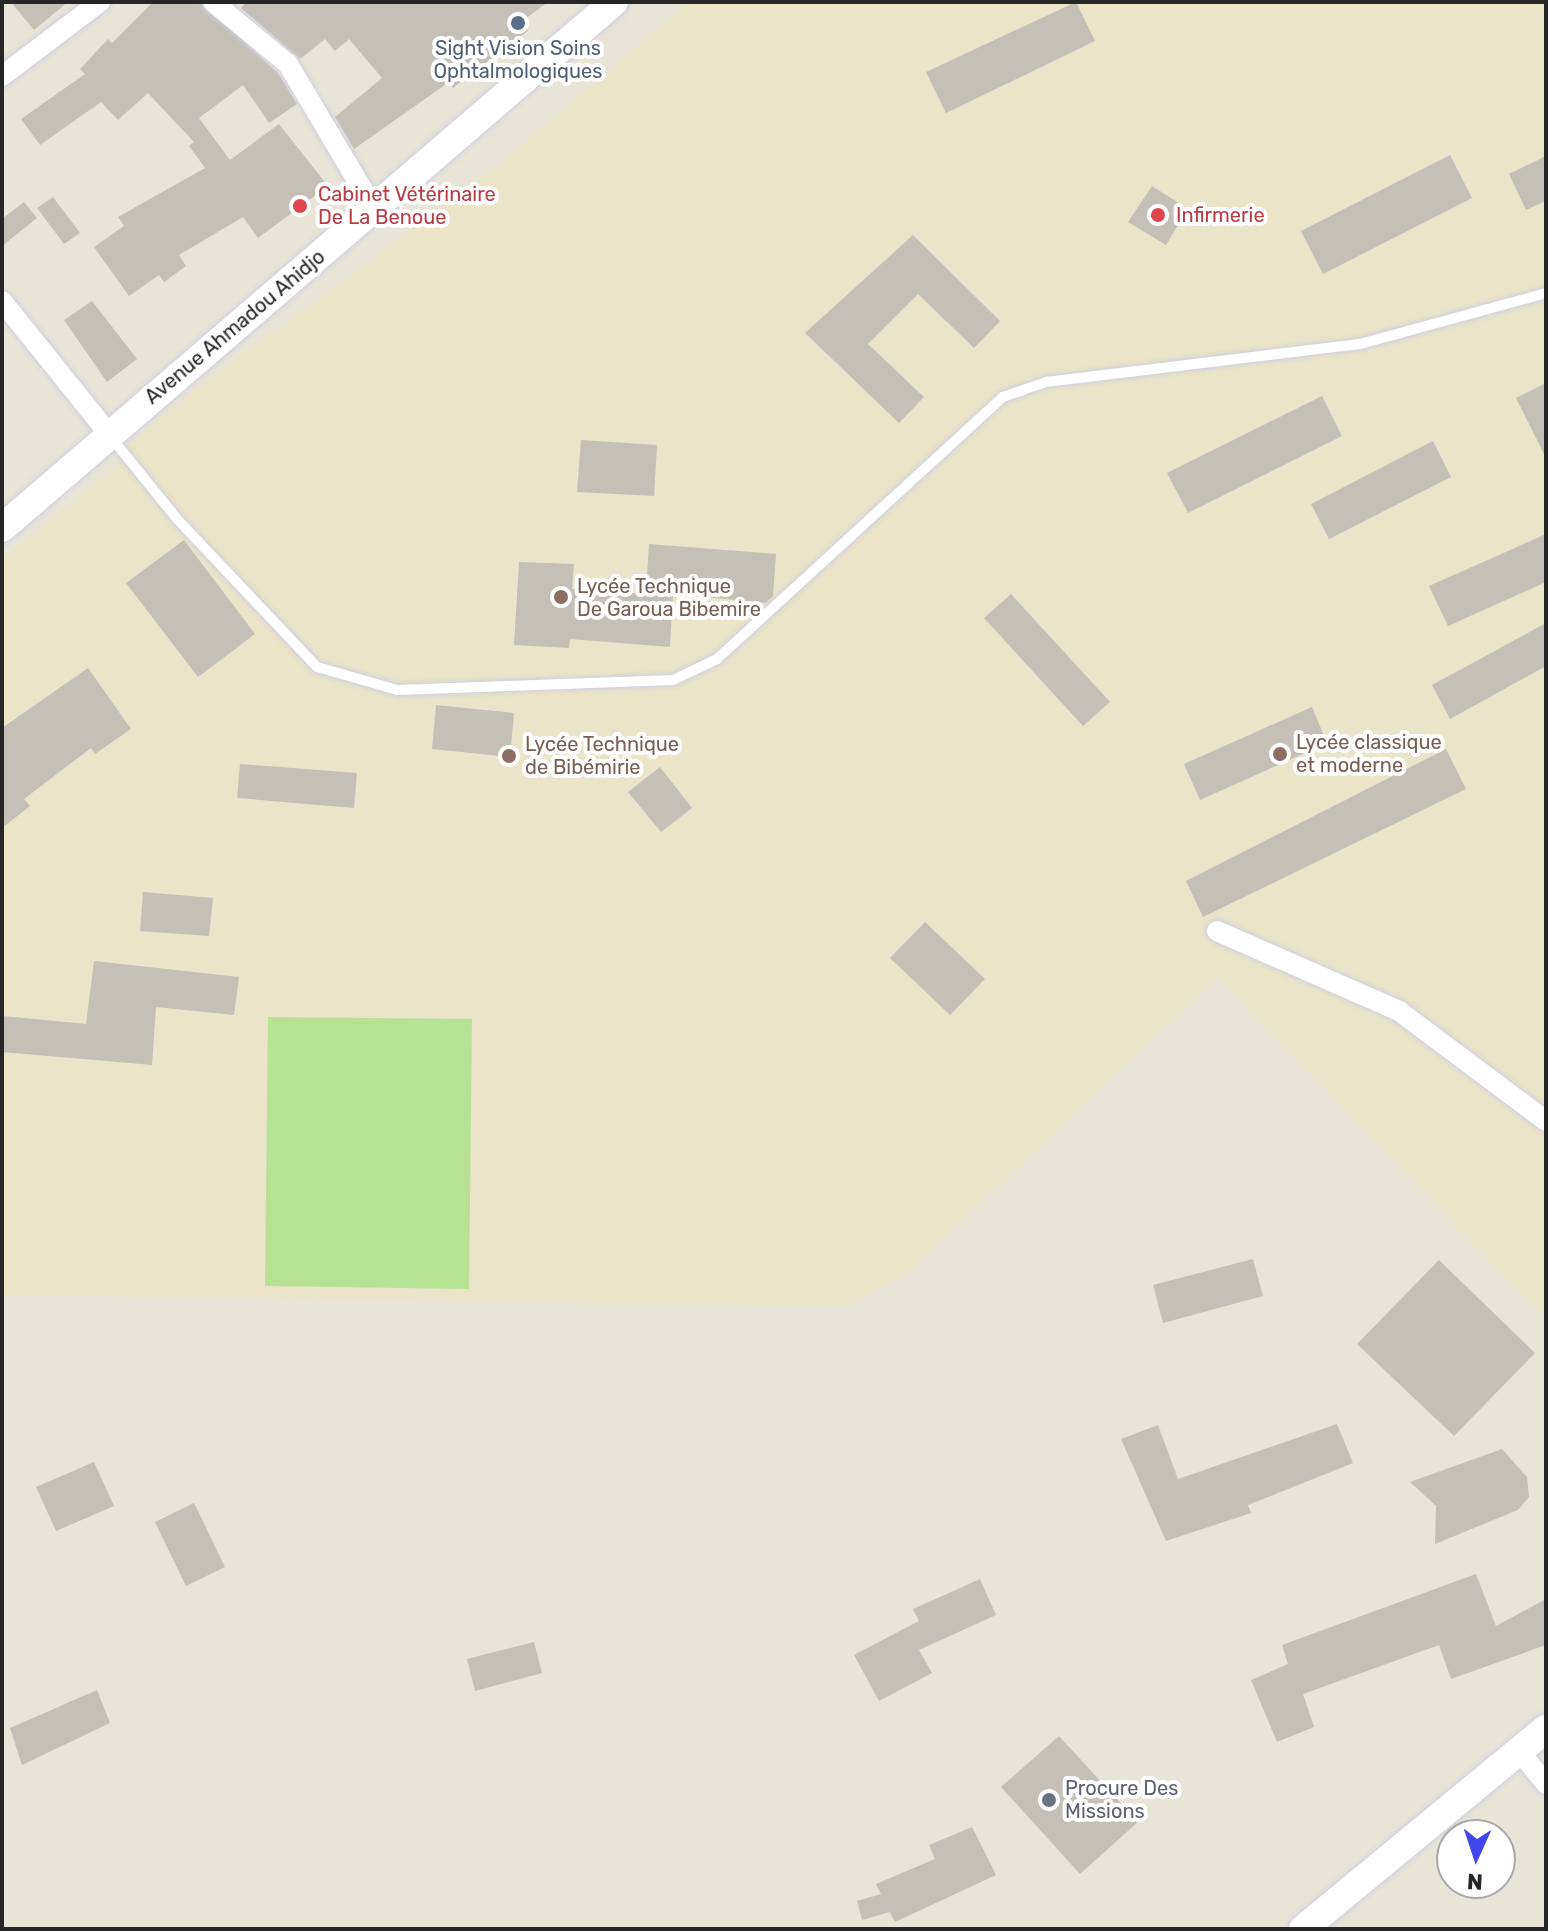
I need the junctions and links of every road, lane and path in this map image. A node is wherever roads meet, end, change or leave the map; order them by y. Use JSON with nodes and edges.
{"nodes":[{"id":1,"x":100,"y":2,"type":"edge"},
{"id":2,"x":213,"y":2,"type":"edge"},
{"id":3,"x":614,"y":2,"type":"edge"},
{"id":4,"x":2,"y":76,"type":"edge"},
{"id":5,"x":374,"y":209,"type":"junction"},
{"id":6,"x":1546,"y":293,"type":"edge"},
{"id":7,"x":2,"y":301,"type":"edge"},
{"id":8,"x":109,"y":434,"type":"junction"},
{"id":9,"x":2,"y":528,"type":"edge"},
{"id":10,"x":1217,"y":931,"type":"dead end"},
{"id":11,"x":1546,"y":1121,"type":"edge"},
{"id":12,"x":1546,"y":1729,"type":"edge"},
{"id":13,"x":1520,"y":1752,"type":"junction"},
{"id":14,"x":1546,"y":1784,"type":"edge"},
{"id":15,"x":1303,"y":1929,"type":"edge"}],
"edges":[{"from":1,"to":4,"type":"street"},
{"from":2,"to":5,"type":"street"},
{"from":3,"to":5,"type":"main road","name":"Avenue Ahmadou Ahidjo"},
{"from":5,"to":8,"type":"main road","name":"Avenue Ahmadou Ahidjo"},
{"from":6,"to":8,"type":"lane"},
{"from":7,"to":8,"type":"street"},
{"from":8,"to":9,"type":"main road","name":"Avenue Ahmadou Ahidjo"},
{"from":10,"to":11,"type":"street"},
{"from":12,"to":13,"type":"main road"},
{"from":13,"to":14,"type":"street"},
{"from":13,"to":15,"type":"main road"}]}
